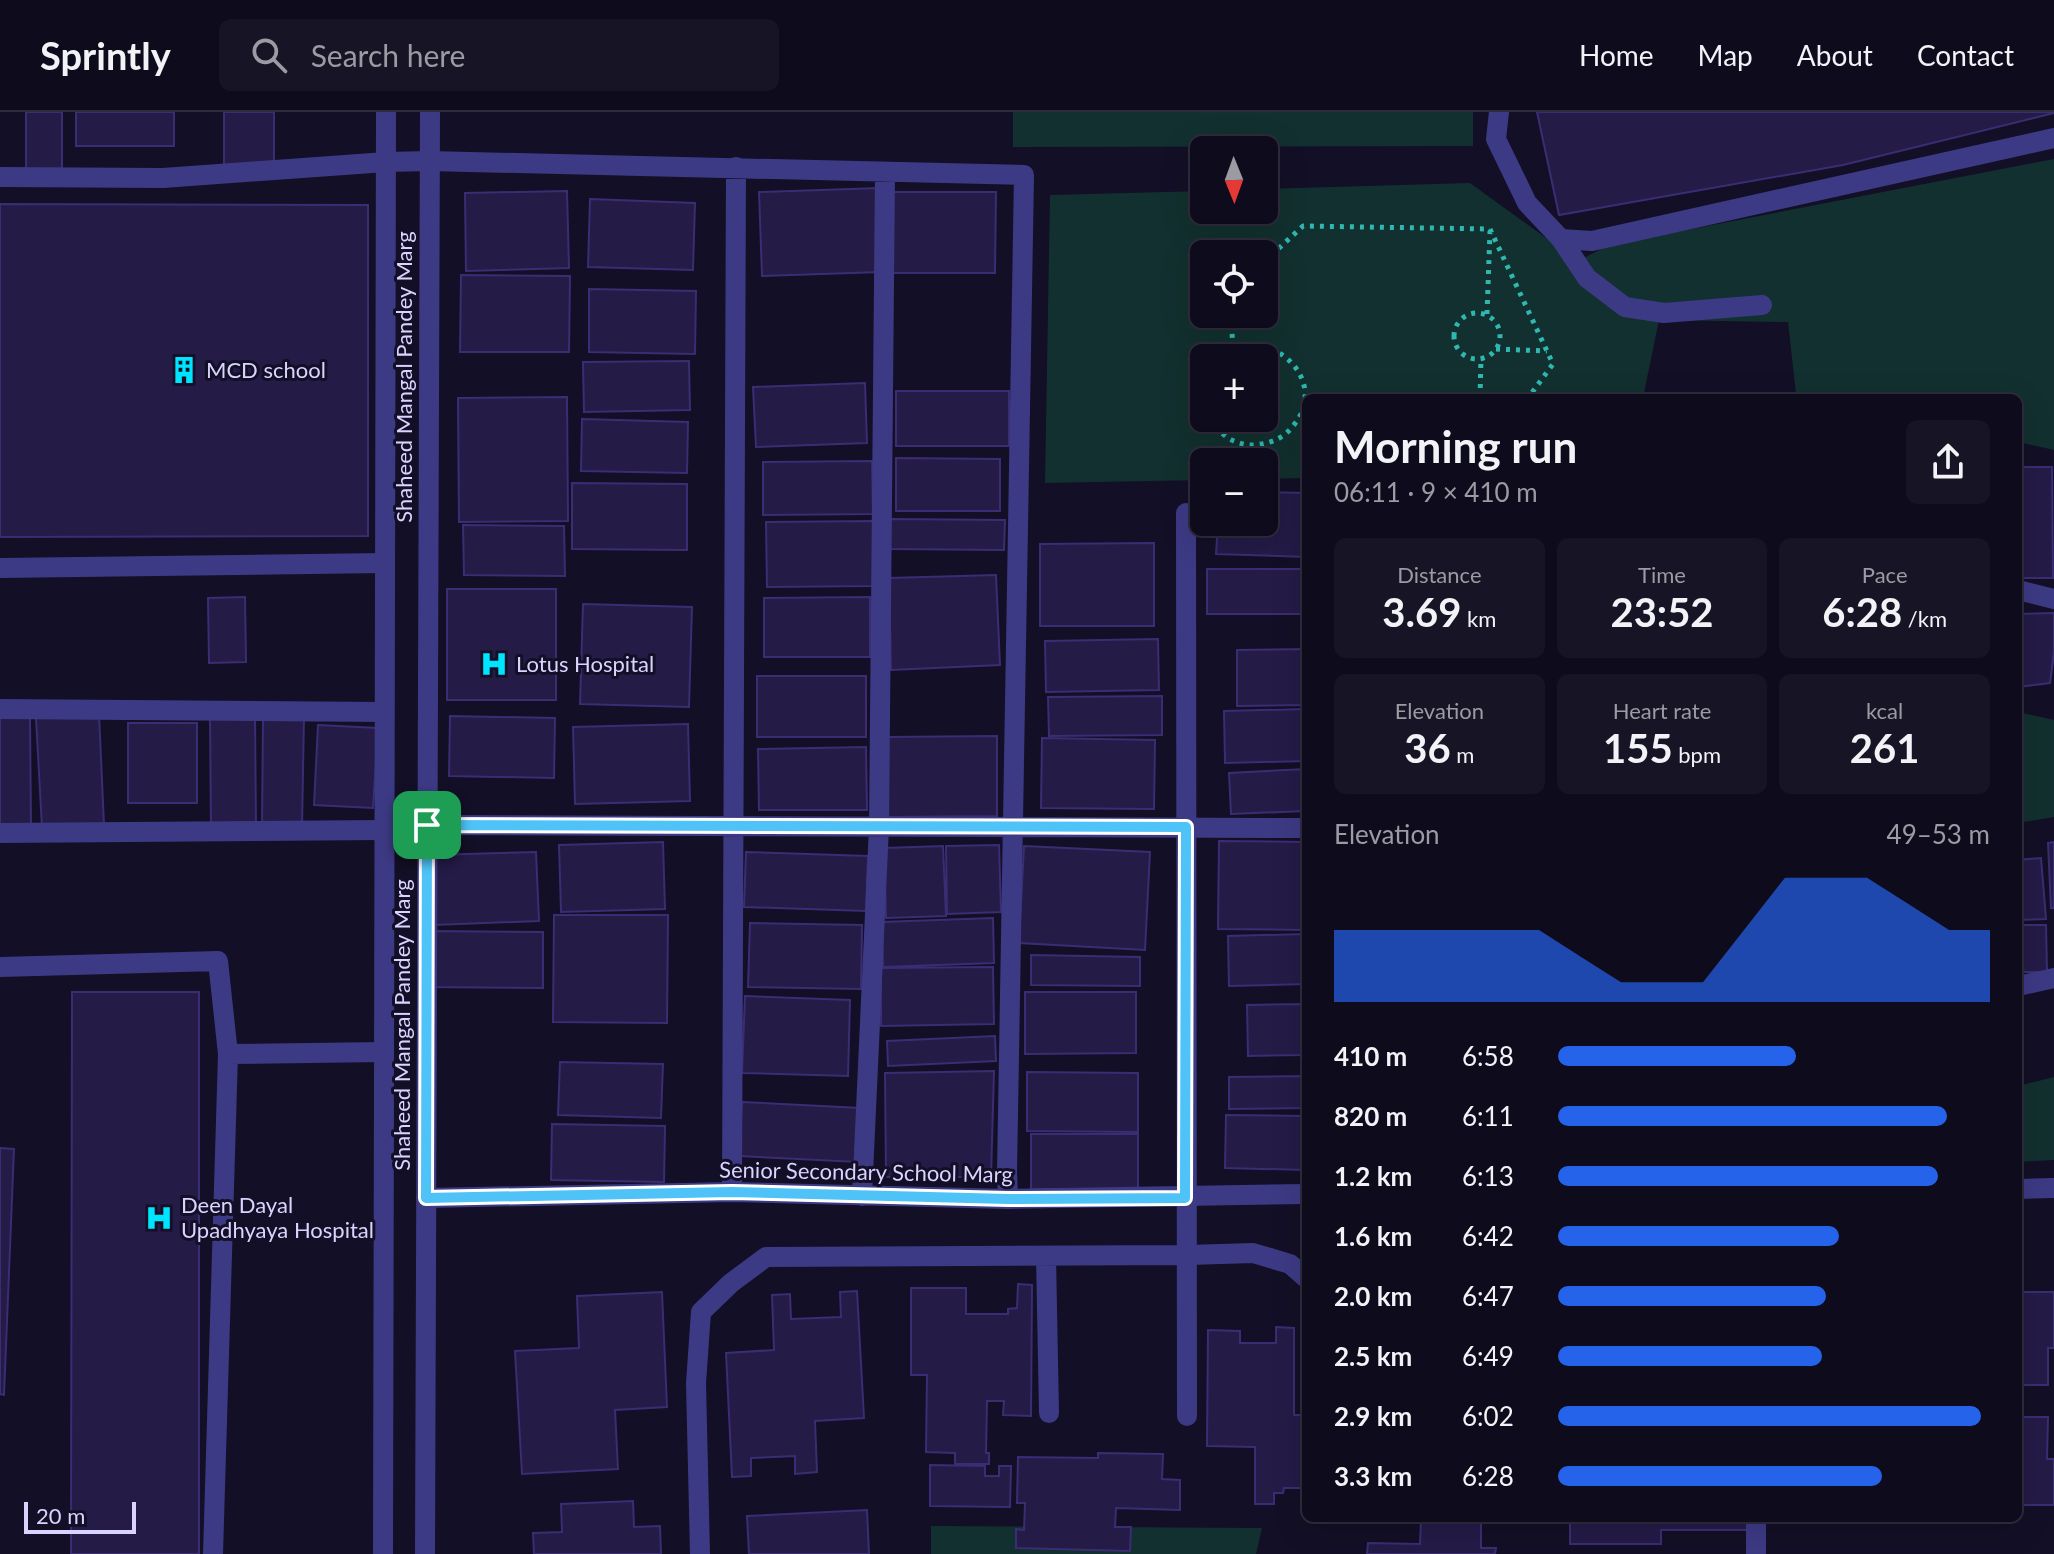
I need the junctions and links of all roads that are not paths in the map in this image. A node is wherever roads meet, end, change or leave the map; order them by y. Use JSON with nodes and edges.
{"nodes":[{"id":1,"x":386,"y":112,"type":"edge"},
{"id":2,"x":430,"y":112,"type":"edge"},
{"id":3,"x":1499,"y":112,"type":"edge"},
{"id":4,"x":2054,"y":138,"type":"edge"},
{"id":5,"x":429,"y":161,"type":"junction"},
{"id":6,"x":386,"y":162,"type":"junction"},
{"id":7,"x":736,"y":167,"type":"junction"},
{"id":8,"x":885,"y":172,"type":"junction"},
{"id":9,"x":0,"y":177,"type":"edge"},
{"id":10,"x":1561,"y":239,"type":"junction"},
{"id":11,"x":1762,"y":305,"type":"dead end"},
{"id":12,"x":1186,"y":513,"type":"dead end"},
{"id":13,"x":384,"y":563,"type":"junction"},
{"id":14,"x":0,"y":568,"type":"edge"},
{"id":15,"x":2022,"y":591,"type":"edge"},
{"id":16,"x":2054,"y":599,"type":"edge"},
{"id":17,"x":0,"y":709,"type":"edge"},
{"id":18,"x":384,"y":712,"type":"junction"},
{"id":19,"x":427,"y":825,"type":"junction"},
{"id":20,"x":733,"y":826,"type":"junction"},
{"id":21,"x":879,"y":827,"type":"junction"},
{"id":22,"x":1013,"y":827,"type":"junction"},
{"id":23,"x":1186,"y":827,"type":"junction"},
{"id":24,"x":1302,"y":828,"type":"edge"},
{"id":25,"x":384,"y":830,"type":"junction"},
{"id":26,"x":0,"y":833,"type":"edge"},
{"id":27,"x":0,"y":967,"type":"edge"},
{"id":28,"x":2054,"y":978,"type":"edge"},
{"id":29,"x":2022,"y":985,"type":"edge"},
{"id":30,"x":384,"y":1052,"type":"junction"},
{"id":31,"x":228,"y":1054,"type":"junction"},
{"id":32,"x":2054,"y":1188,"type":"edge"},
{"id":33,"x":2022,"y":1189,"type":"edge"},
{"id":34,"x":732,"y":1192,"type":"junction"},
{"id":35,"x":1302,"y":1194,"type":"edge"},
{"id":36,"x":862,"y":1196,"type":"junction"},
{"id":37,"x":426,"y":1198,"type":"junction"},
{"id":38,"x":1185,"y":1198,"type":"junction"},
{"id":39,"x":1008,"y":1199,"type":"junction"},
{"id":40,"x":1188,"y":1255,"type":"junction"},
{"id":41,"x":1046,"y":1256,"type":"junction"},
{"id":42,"x":1302,"y":1274,"type":"edge"},
{"id":43,"x":1049,"y":1413,"type":"dead end"},
{"id":44,"x":1187,"y":1416,"type":"dead end"},
{"id":45,"x":1756,"y":1522,"type":"edge"},
{"id":46,"x":213,"y":1554,"type":"edge"},
{"id":47,"x":383,"y":1554,"type":"edge"},
{"id":48,"x":425,"y":1554,"type":"edge"},
{"id":49,"x":700,"y":1554,"type":"edge"},
{"id":50,"x":1756,"y":1554,"type":"edge"}],
"edges":[{"from":1,"to":6,"type":"street","name":"Shaheed Mangal Pandey Marg"},
{"from":2,"to":5,"type":"street","name":"Shaheed Mangal Pandey Marg"},
{"from":3,"to":10,"type":"street"},
{"from":4,"to":10,"type":"street"},
{"from":5,"to":6,"type":"street"},
{"from":5,"to":7,"type":"street"},
{"from":5,"to":19,"type":"street","name":"Shaheed Mangal Pandey Marg"},
{"from":6,"to":9,"type":"street"},
{"from":6,"to":13,"type":"street","name":"Shaheed Mangal Pandey Marg"},
{"from":7,"to":8,"type":"street"},
{"from":7,"to":20,"type":"street"},
{"from":8,"to":21,"type":"street"},
{"from":8,"to":22,"type":"street"},
{"from":10,"to":11,"type":"street"},
{"from":12,"to":23,"type":"street"},
{"from":13,"to":14,"type":"street"},
{"from":13,"to":18,"type":"street","name":"Shaheed Mangal Pandey Marg"},
{"from":15,"to":16,"type":"street"},
{"from":17,"to":18,"type":"street"},
{"from":18,"to":25,"type":"street","name":"Shaheed Mangal Pandey Marg"},
{"from":19,"to":20,"type":"street"},
{"from":19,"to":37,"type":"street","name":"Shaheed Mangal Pandey Marg"},
{"from":20,"to":21,"type":"street"},
{"from":20,"to":34,"type":"street"},
{"from":21,"to":22,"type":"street"},
{"from":21,"to":36,"type":"street"},
{"from":22,"to":23,"type":"street"},
{"from":22,"to":39,"type":"street"},
{"from":23,"to":24,"type":"street"},
{"from":23,"to":38,"type":"street"},
{"from":25,"to":26,"type":"street"},
{"from":25,"to":30,"type":"street","name":"Shaheed Mangal Pandey Marg"},
{"from":27,"to":31,"type":"street"},
{"from":28,"to":29,"type":"street"},
{"from":30,"to":31,"type":"street"},
{"from":30,"to":47,"type":"street","name":"Shaheed Mangal Pandey Marg"},
{"from":31,"to":46,"type":"street"},
{"from":32,"to":33,"type":"street"},
{"from":34,"to":36,"type":"street","name":"Senior Secondary School Marg"},
{"from":34,"to":37,"type":"street","name":"Senior Secondary School Marg"},
{"from":35,"to":38,"type":"street","name":"Senior Secondary School Marg"},
{"from":36,"to":39,"type":"street","name":"Senior Secondary School Marg"},
{"from":37,"to":48,"type":"street","name":"Shaheed Mangal Pandey Marg"},
{"from":38,"to":39,"type":"street","name":"Senior Secondary School Marg"},
{"from":38,"to":40,"type":"street"},
{"from":40,"to":41,"type":"street"},
{"from":40,"to":42,"type":"street"},
{"from":40,"to":44,"type":"street"},
{"from":41,"to":43,"type":"street"},
{"from":41,"to":49,"type":"street"},
{"from":45,"to":50,"type":"street"}]}
